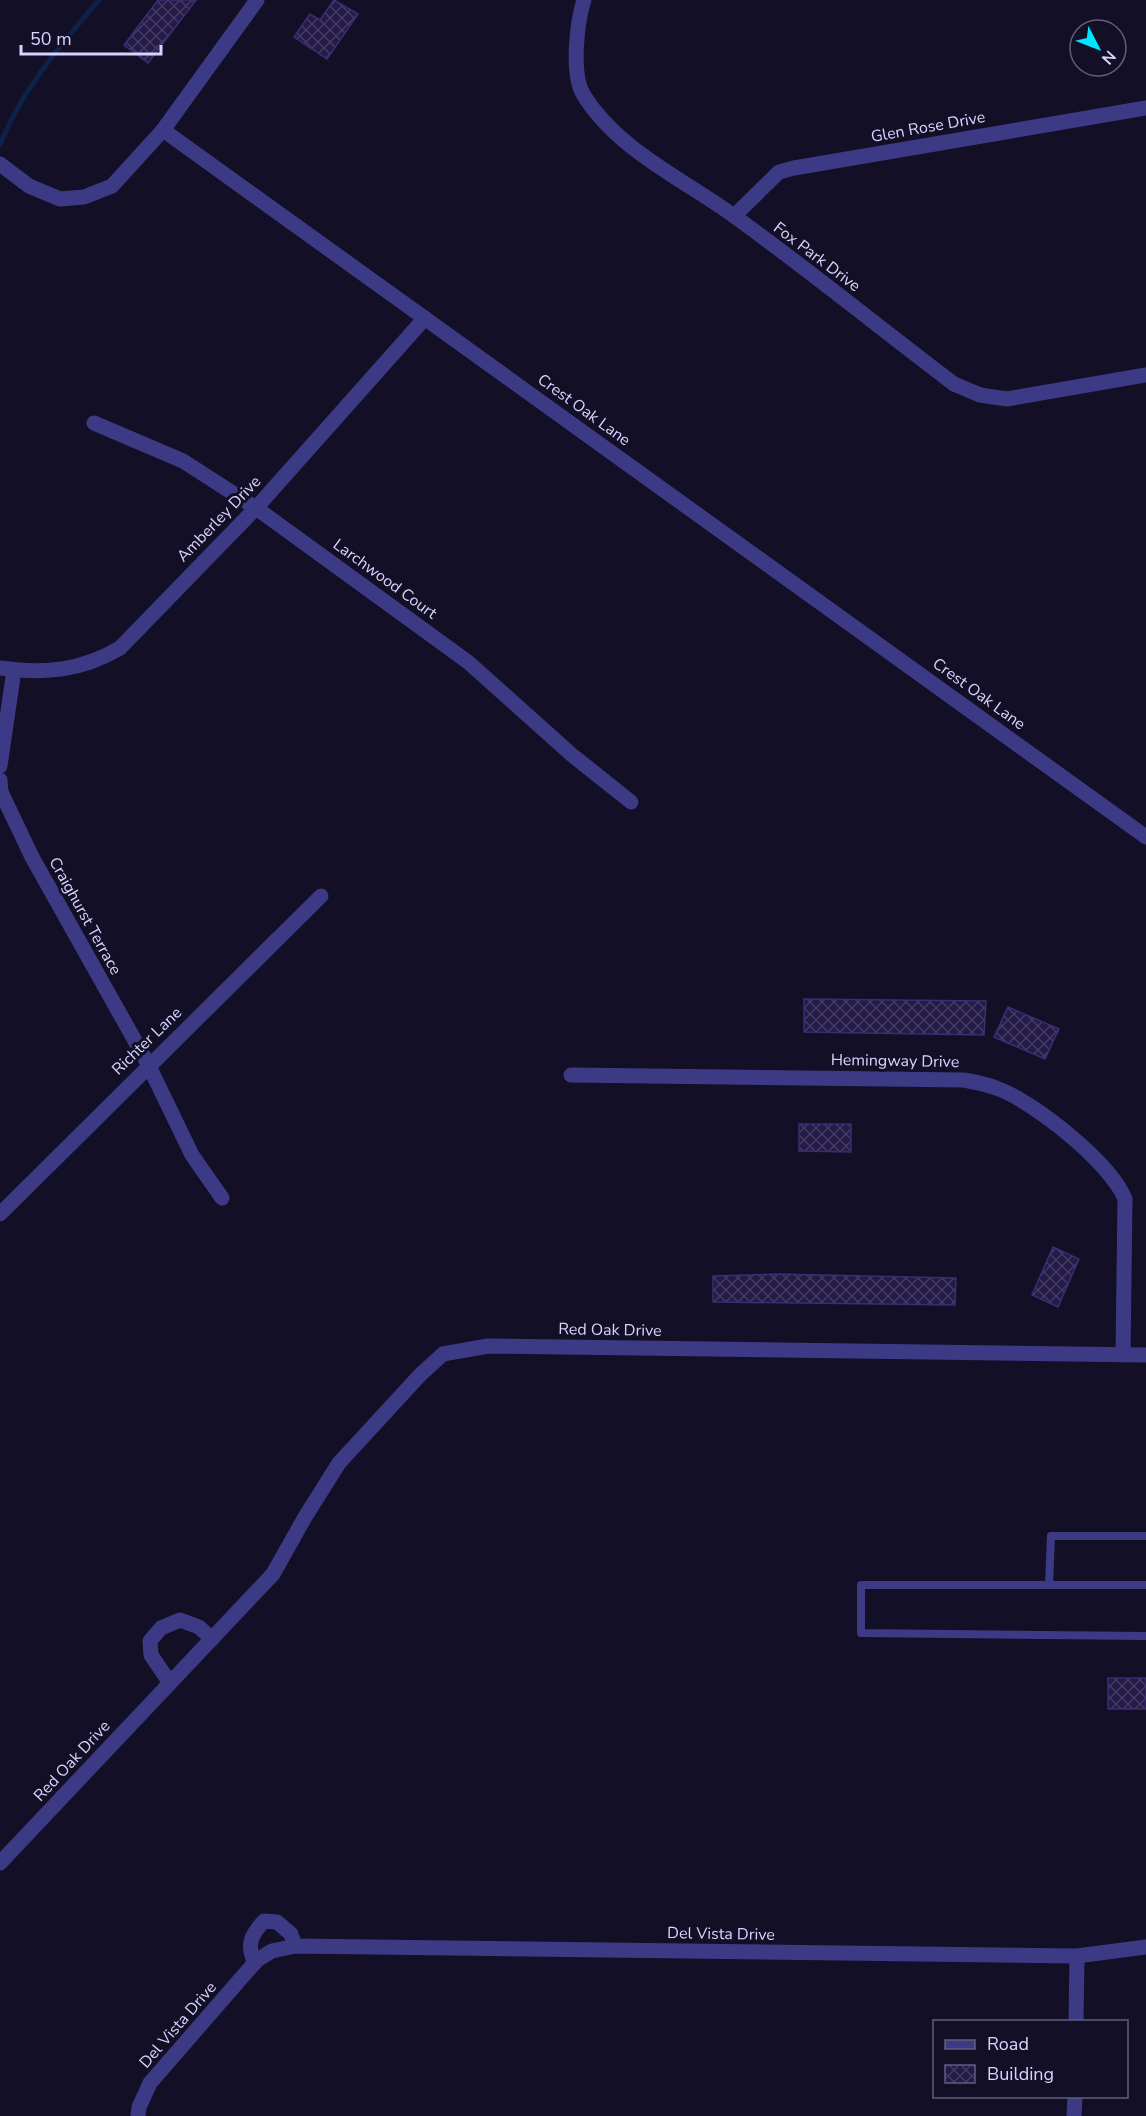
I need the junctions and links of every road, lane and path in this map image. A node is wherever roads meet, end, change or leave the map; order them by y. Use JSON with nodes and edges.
{"nodes":[{"id":1,"x":257,"y":0,"type":"edge"},
{"id":2,"x":584,"y":0,"type":"edge"},
{"id":3,"x":1146,"y":108,"type":"edge"},
{"id":4,"x":163,"y":130,"type":"junction"},
{"id":5,"x":2,"y":166,"type":"edge"},
{"id":6,"x":734,"y":216,"type":"junction"},
{"id":7,"x":425,"y":318,"type":"junction"},
{"id":8,"x":1146,"y":375,"type":"edge"},
{"id":9,"x":94,"y":423,"type":"dead end"},
{"id":10,"x":256,"y":508,"type":"junction"},
{"id":11,"x":7,"y":669,"type":"edge"},
{"id":12,"x":0,"y":766,"type":"edge"},
{"id":13,"x":0,"y":780,"type":"edge"},
{"id":14,"x":631,"y":802,"type":"dead end"},
{"id":15,"x":1146,"y":837,"type":"edge"},
{"id":16,"x":321,"y":896,"type":"dead end"},
{"id":17,"x":148,"y":1064,"type":"junction"},
{"id":18,"x":571,"y":1075,"type":"dead end"},
{"id":19,"x":222,"y":1198,"type":"dead end"},
{"id":20,"x":0,"y":1214,"type":"edge"},
{"id":21,"x":1123,"y":1354,"type":"junction"},
{"id":22,"x":1146,"y":1355,"type":"edge"},
{"id":23,"x":1146,"y":1536,"type":"edge"},
{"id":24,"x":1049,"y":1585,"type":"junction"},
{"id":25,"x":1146,"y":1585,"type":"edge"},
{"id":26,"x":1146,"y":1636,"type":"edge"},
{"id":27,"x":212,"y":1639,"type":"junction"},
{"id":28,"x":170,"y":1683,"type":"junction"},
{"id":29,"x":0,"y":1863,"type":"edge"},
{"id":30,"x":295,"y":1946,"type":"junction"},
{"id":31,"x":1146,"y":1947,"type":"edge"},
{"id":32,"x":1077,"y":1956,"type":"junction"},
{"id":33,"x":255,"y":1963,"type":"junction"},
{"id":34,"x":1076,"y":2020,"type":"edge"},
{"id":35,"x":1075,"y":2098,"type":"edge"},
{"id":36,"x":138,"y":2116,"type":"edge"},
{"id":37,"x":1074,"y":2116,"type":"edge"}],
"edges":[{"from":1,"to":4,"type":"street"},
{"from":2,"to":6,"type":"street","name":"Fox Park Drive"},
{"from":3,"to":6,"type":"street","name":"Glen Rose Drive"},
{"from":4,"to":5,"type":"street"},
{"from":4,"to":7,"type":"street","name":"Crest Oak Lane"},
{"from":6,"to":8,"type":"street","name":"Fox Park Drive"},
{"from":7,"to":10,"type":"street","name":"Amberley Drive"},
{"from":7,"to":15,"type":"street","name":"Crest Oak Lane"},
{"from":9,"to":10,"type":"street","name":"Larchwood Court"},
{"from":10,"to":11,"type":"street","name":"Amberley Drive"},
{"from":10,"to":14,"type":"street","name":"Larchwood Court"},
{"from":11,"to":12,"type":"street"},
{"from":13,"to":17,"type":"street","name":"Craighurst Terrace"},
{"from":16,"to":17,"type":"street","name":"Richter Lane"},
{"from":17,"to":19,"type":"street","name":"Craighurst Terrace"},
{"from":17,"to":20,"type":"street","name":"Richter Lane"},
{"from":18,"to":21,"type":"street","name":"Hemingway Drive"},
{"from":21,"to":22,"type":"street","name":"Red Oak Drive"},
{"from":21,"to":27,"type":"street","name":"Red Oak Drive"},
{"from":23,"to":24,"type":"lane"},
{"from":24,"to":25,"type":"lane"},
{"from":24,"to":26,"type":"lane"},
{"from":27,"to":28,"type":"street","name":"Red Oak Drive"},
{"from":27,"to":28,"type":"street"},
{"from":28,"to":29,"type":"street","name":"Red Oak Drive"},
{"from":30,"to":32,"type":"street","name":"Del Vista Drive"},
{"from":30,"to":33,"type":"street","name":"Del Vista Drive"},
{"from":30,"to":33,"type":"street"},
{"from":31,"to":32,"type":"street","name":"Del Vista Drive"},
{"from":32,"to":34,"type":"street"},
{"from":33,"to":36,"type":"street","name":"Del Vista Drive"},
{"from":35,"to":37,"type":"street"}]}
